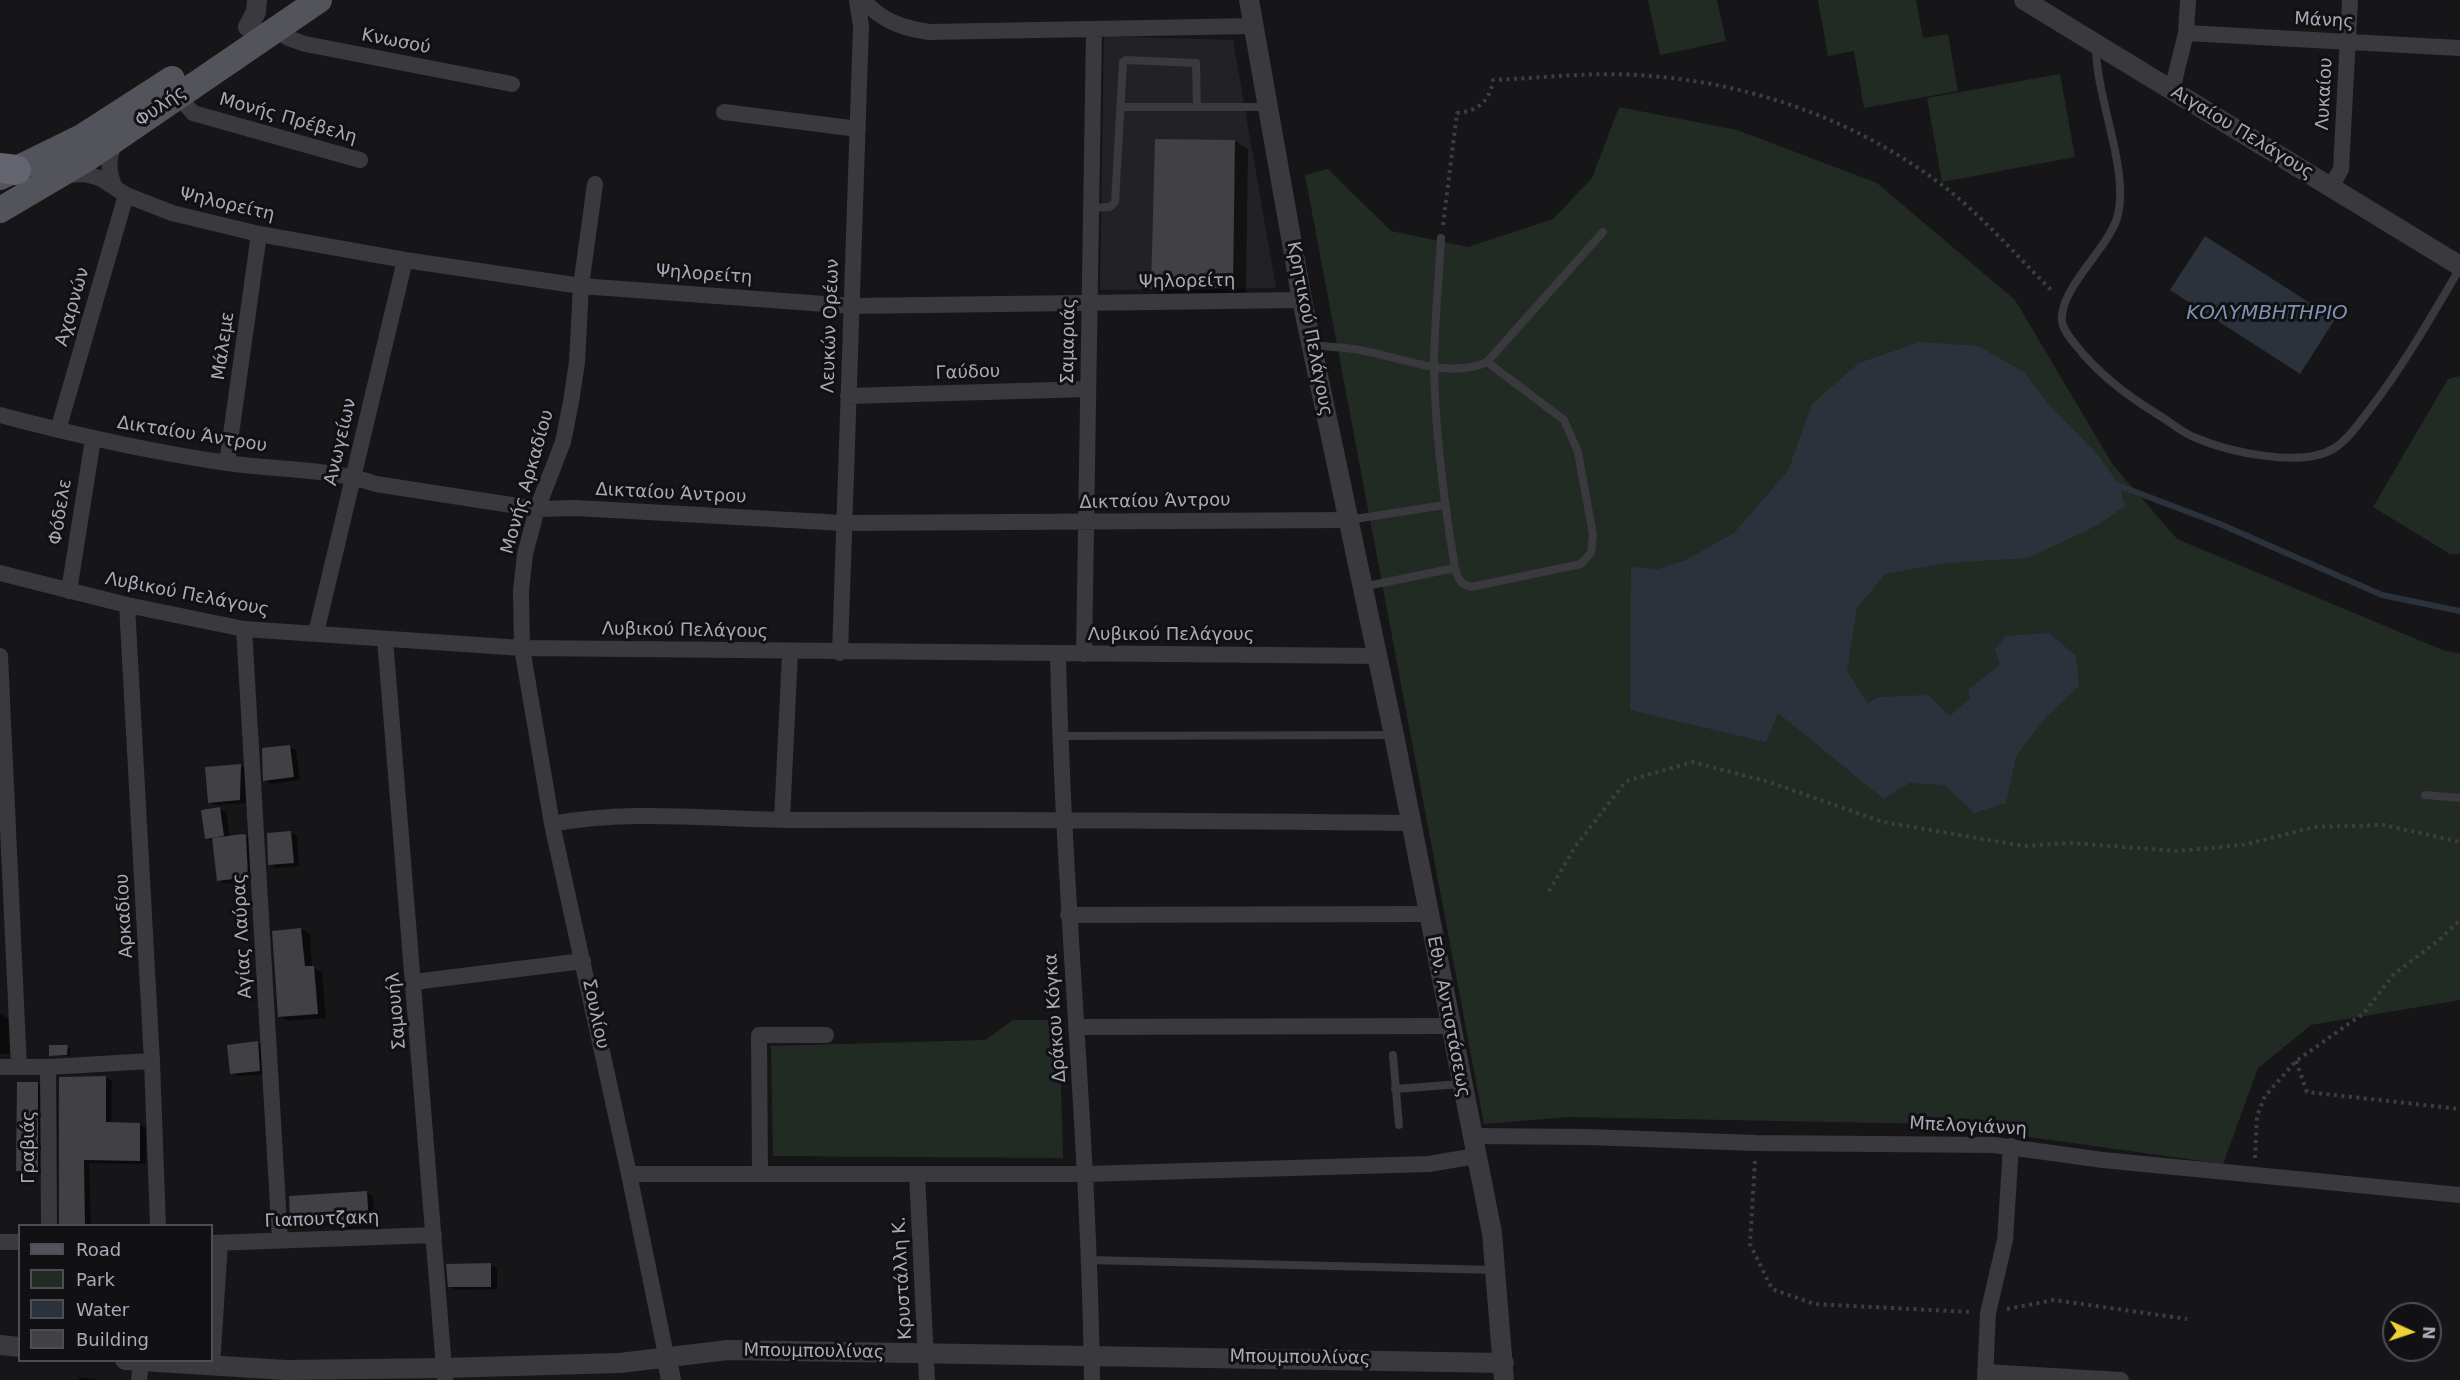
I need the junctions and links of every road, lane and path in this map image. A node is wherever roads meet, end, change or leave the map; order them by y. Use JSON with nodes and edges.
{"nodes":[{"id":1,"x":257,"y":0,"type":"edge"},
{"id":2,"x":289,"y":0,"type":"edge"},
{"id":3,"x":319,"y":0,"type":"edge"},
{"id":4,"x":857,"y":0,"type":"edge"},
{"id":5,"x":863,"y":0,"type":"edge"},
{"id":6,"x":1249,"y":0,"type":"edge"},
{"id":7,"x":2024,"y":0,"type":"edge"},
{"id":8,"x":2188,"y":0,"type":"edge"},
{"id":9,"x":2350,"y":0,"type":"edge"},
{"id":10,"x":1254,"y":26,"type":"junction"},
{"id":11,"x":248,"y":27,"type":"junction"},
{"id":12,"x":275,"y":29,"type":"junction"},
{"id":13,"x":1094,"y":29,"type":"junction"},
{"id":14,"x":2186,"y":33,"type":"junction"},
{"id":15,"x":2347,"y":42,"type":"junction"},
{"id":16,"x":2096,"y":44,"type":"junction"},
{"id":17,"x":2460,"y":48,"type":"edge"},
{"id":18,"x":512,"y":84,"type":"dead end"},
{"id":19,"x":2172,"y":90,"type":"junction"},
{"id":20,"x":178,"y":96,"type":"junction"},
{"id":21,"x":1121,"y":107,"type":"junction"},
{"id":22,"x":1197,"y":107,"type":"junction"},
{"id":23,"x":1268,"y":107,"type":"junction"},
{"id":24,"x":724,"y":112,"type":"dead end"},
{"id":25,"x":858,"y":129,"type":"junction"},
{"id":26,"x":125,"y":132,"type":"junction"},
{"id":27,"x":360,"y":160,"type":"dead end"},
{"id":28,"x":5,"y":172,"type":"edge"},
{"id":29,"x":51,"y":180,"type":"junction"},
{"id":30,"x":595,"y":184,"type":"dead end"},
{"id":31,"x":2331,"y":187,"type":"junction"},
{"id":32,"x":120,"y":192,"type":"junction"},
{"id":33,"x":1091,"y":208,"type":"junction"},
{"id":34,"x":0,"y":210,"type":"edge"},
{"id":35,"x":1603,"y":232,"type":"dead end"},
{"id":36,"x":259,"y":234,"type":"junction"},
{"id":37,"x":1441,"y":238,"type":"joint"},
{"id":38,"x":405,"y":260,"type":"junction"},
{"id":39,"x":2460,"y":267,"type":"edge"},
{"id":40,"x":581,"y":286,"type":"junction"},
{"id":41,"x":1302,"y":300,"type":"junction"},
{"id":42,"x":2064,"y":303,"type":"junction"},
{"id":43,"x":1090,"y":304,"type":"junction"},
{"id":44,"x":852,"y":306,"type":"junction"},
{"id":45,"x":1311,"y":345,"type":"junction"},
{"id":46,"x":1487,"y":362,"type":"junction"},
{"id":47,"x":1434,"y":366,"type":"junction"},
{"id":48,"x":1088,"y":389,"type":"junction"},
{"id":49,"x":848,"y":396,"type":"junction"},
{"id":50,"x":0,"y":415,"type":"edge"},
{"id":51,"x":58,"y":430,"type":"junction"},
{"id":52,"x":93,"y":438,"type":"junction"},
{"id":53,"x":227,"y":463,"type":"junction"},
{"id":54,"x":354,"y":477,"type":"junction"},
{"id":55,"x":1445,"y":505,"type":"junction"},
{"id":56,"x":537,"y":509,"type":"junction"},
{"id":57,"x":1348,"y":520,"type":"junction"},
{"id":58,"x":843,"y":523,"type":"junction"},
{"id":59,"x":1086,"y":523,"type":"junction"},
{"id":60,"x":1455,"y":568,"type":"junction"},
{"id":61,"x":0,"y":573,"type":"edge"},
{"id":62,"x":1362,"y":587,"type":"junction"},
{"id":63,"x":69,"y":591,"type":"junction"},
{"id":64,"x":127,"y":605,"type":"junction"},
{"id":65,"x":244,"y":629,"type":"junction"},
{"id":66,"x":316,"y":633,"type":"junction"},
{"id":67,"x":385,"y":639,"type":"junction"},
{"id":68,"x":522,"y":648,"type":"junction"},
{"id":69,"x":790,"y":651,"type":"junction"},
{"id":70,"x":840,"y":653,"type":"junction"},
{"id":71,"x":1058,"y":654,"type":"junction"},
{"id":72,"x":1084,"y":654,"type":"junction"},
{"id":73,"x":0,"y":656,"type":"edge"},
{"id":74,"x":1377,"y":656,"type":"junction"},
{"id":75,"x":1394,"y":735,"type":"junction"},
{"id":76,"x":1060,"y":736,"type":"junction"},
{"id":77,"x":2425,"y":795,"type":"dead end"},
{"id":78,"x":2460,"y":798,"type":"edge"},
{"id":79,"x":1063,"y":819,"type":"junction"},
{"id":80,"x":782,"y":820,"type":"junction"},
{"id":81,"x":1410,"y":823,"type":"junction"},
{"id":82,"x":552,"y":824,"type":"junction"},
{"id":83,"x":2460,"y":842,"type":"edge"},
{"id":84,"x":1549,"y":891,"type":"dead end"},
{"id":85,"x":1428,"y":914,"type":"junction"},
{"id":86,"x":1068,"y":915,"type":"junction"},
{"id":87,"x":2460,"y":920,"type":"edge"},
{"id":88,"x":583,"y":961,"type":"junction"},
{"id":89,"x":414,"y":982,"type":"junction"},
{"id":90,"x":1450,"y":1026,"type":"junction"},
{"id":91,"x":1076,"y":1027,"type":"junction"},
{"id":92,"x":826,"y":1035,"type":"dead end"},
{"id":93,"x":1393,"y":1055,"type":"dead end"},
{"id":94,"x":152,"y":1061,"type":"junction"},
{"id":95,"x":2296,"y":1061,"type":"junction"},
{"id":96,"x":0,"y":1067,"type":"edge"},
{"id":97,"x":19,"y":1067,"type":"junction"},
{"id":98,"x":48,"y":1067,"type":"junction"},
{"id":99,"x":1461,"y":1084,"type":"junction"},
{"id":100,"x":1395,"y":1089,"type":"junction"},
{"id":101,"x":2460,"y":1109,"type":"edge"},
{"id":102,"x":1399,"y":1125,"type":"dead end"},
{"id":103,"x":1472,"y":1136,"type":"junction"},
{"id":104,"x":1756,"y":1143,"type":"junction"},
{"id":105,"x":2011,"y":1146,"type":"junction"},
{"id":106,"x":1476,"y":1156,"type":"junction"},
{"id":107,"x":1085,"y":1173,"type":"junction"},
{"id":108,"x":2240,"y":1173,"type":"junction"},
{"id":109,"x":629,"y":1174,"type":"junction"},
{"id":110,"x":760,"y":1174,"type":"junction"},
{"id":111,"x":917,"y":1174,"type":"junction"},
{"id":112,"x":2460,"y":1195,"type":"edge"},
{"id":113,"x":49,"y":1224,"type":"edge"},
{"id":114,"x":158,"y":1224,"type":"edge"},
{"id":115,"x":434,"y":1235,"type":"junction"},
{"id":116,"x":280,"y":1240,"type":"junction"},
{"id":117,"x":0,"y":1242,"type":"edge"},
{"id":118,"x":18,"y":1242,"type":"edge"},
{"id":119,"x":216,"y":1243,"type":"edge"},
{"id":120,"x":1088,"y":1260,"type":"junction"},
{"id":121,"x":1497,"y":1270,"type":"junction"},
{"id":122,"x":1988,"y":1313,"type":"junction"},
{"id":123,"x":2187,"y":1319,"type":"dead end"},
{"id":124,"x":213,"y":1335,"type":"edge"},
{"id":125,"x":0,"y":1345,"type":"edge"},
{"id":126,"x":18,"y":1347,"type":"edge"},
{"id":127,"x":926,"y":1354,"type":"junction"},
{"id":128,"x":1092,"y":1354,"type":"junction"},
{"id":129,"x":666,"y":1356,"type":"junction"},
{"id":130,"x":212,"y":1362,"type":"edge"},
{"id":131,"x":212,"y":1366,"type":"junction"},
{"id":132,"x":135,"y":1368,"type":"edge"},
{"id":133,"x":1504,"y":1371,"type":"edge"},
{"id":134,"x":444,"y":1374,"type":"edge"},
{"id":135,"x":285,"y":1375,"type":"edge"},
{"id":136,"x":1985,"y":1376,"type":"edge"},
{"id":137,"x":670,"y":1380,"type":"edge"},
{"id":138,"x":927,"y":1380,"type":"edge"},
{"id":139,"x":1092,"y":1380,"type":"edge"},
{"id":140,"x":2121,"y":1380,"type":"edge"}],
"edges":[{"from":1,"to":11,"type":"street"},
{"from":2,"to":11,"type":"main road","name":"Φυλής"},
{"from":3,"to":12,"type":"main road","name":"Φυλής"},
{"from":4,"to":25,"type":"street","name":"Λευκών Ορέων"},
{"from":5,"to":13,"type":"street"},
{"from":6,"to":10,"type":"street","name":"Κρητικού Πελάγους"},
{"from":7,"to":16,"type":"street","name":"Αιγαίου Πελάγους"},
{"from":8,"to":14,"type":"street"},
{"from":9,"to":15,"type":"street","name":"Λυκαίου"},
{"from":10,"to":13,"type":"street"},
{"from":10,"to":23,"type":"street","name":"Κρητικού Πελάγους"},
{"from":11,"to":28,"type":"main road","name":"Φυλής"},
{"from":12,"to":18,"type":"street","name":"Κνωσού"},
{"from":12,"to":20,"type":"main road","name":"Φυλής"},
{"from":13,"to":33,"type":"street","name":"Σαμαριάς"},
{"from":14,"to":15,"type":"street","name":"Μάνης"},
{"from":14,"to":19,"type":"street"},
{"from":15,"to":17,"type":"street","name":"Μάνης"},
{"from":15,"to":31,"type":"street","name":"Λυκαίου"},
{"from":16,"to":19,"type":"street","name":"Αιγαίου Πελάγους"},
{"from":16,"to":42,"type":"lane"},
{"from":19,"to":31,"type":"street","name":"Αιγαίου Πελάγους"},
{"from":20,"to":26,"type":"main road","name":"Φυλής"},
{"from":20,"to":27,"type":"street","name":"Μονής Πρέβελη"},
{"from":21,"to":22,"type":"lane"},
{"from":21,"to":22,"type":"lane"},
{"from":21,"to":33,"type":"lane"},
{"from":22,"to":23,"type":"lane"},
{"from":23,"to":41,"type":"street","name":"Κρητικού Πελάγους"},
{"from":24,"to":25,"type":"street"},
{"from":25,"to":44,"type":"street","name":"Λευκών Ορέων"},
{"from":26,"to":29,"type":"main road","name":"Φυλής"},
{"from":26,"to":32,"type":"street"},
{"from":29,"to":32,"type":"street","name":"Ψηλορείτη"},
{"from":29,"to":34,"type":"main road","name":"Φυλής"},
{"from":30,"to":40,"type":"street","name":"Μονής Αρκαδίου"},
{"from":31,"to":39,"type":"street","name":"Αιγαίου Πελάγους"},
{"from":32,"to":36,"type":"street","name":"Ψηλορείτη"},
{"from":32,"to":51,"type":"street","name":"Αχαρνών"},
{"from":33,"to":43,"type":"street","name":"Σαμαριάς"},
{"from":35,"to":46,"type":"lane"},
{"from":36,"to":38,"type":"street","name":"Ψηλορείτη"},
{"from":36,"to":53,"type":"street","name":"Μάλεμε"},
{"from":37,"to":42,"type":"path"},
{"from":37,"to":47,"type":"lane"},
{"from":38,"to":40,"type":"street","name":"Ψηλορείτη"},
{"from":38,"to":54,"type":"street","name":"Ανωγείων"},
{"from":39,"to":42,"type":"lane"},
{"from":40,"to":44,"type":"street","name":"Ψηλορείτη"},
{"from":40,"to":56,"type":"street","name":"Μονής Αρκαδίου"},
{"from":41,"to":43,"type":"street","name":"Ψηλορείτη"},
{"from":41,"to":45,"type":"street","name":"Κρητικού Πελάγους"},
{"from":43,"to":44,"type":"street","name":"Ψηλορείτη"},
{"from":43,"to":48,"type":"street","name":"Σαμαριάς"},
{"from":44,"to":49,"type":"street","name":"Λευκών Ορέων"},
{"from":45,"to":47,"type":"lane"},
{"from":45,"to":57,"type":"street","name":"Κρητικού Πελάγους"},
{"from":46,"to":47,"type":"lane"},
{"from":46,"to":60,"type":"lane"},
{"from":47,"to":55,"type":"lane"},
{"from":48,"to":49,"type":"street","name":"Γαύδου"},
{"from":48,"to":59,"type":"street","name":"Σαμαριάς"},
{"from":49,"to":58,"type":"street","name":"Λευκών Ορέων"},
{"from":50,"to":51,"type":"street","name":"Δικταίου Άντρου"},
{"from":51,"to":52,"type":"street","name":"Δικταίου Άντρου"},
{"from":52,"to":53,"type":"street","name":"Δικταίου Άντρου"},
{"from":52,"to":63,"type":"street","name":"Φόδελε"},
{"from":53,"to":54,"type":"street","name":"Δικταίου Άντρου"},
{"from":54,"to":56,"type":"street","name":"Δικταίου Άντρου"},
{"from":54,"to":66,"type":"street","name":"Ανωγείων"},
{"from":55,"to":57,"type":"lane"},
{"from":55,"to":60,"type":"lane"},
{"from":56,"to":58,"type":"street","name":"Δικταίου Άντρου"},
{"from":56,"to":68,"type":"street","name":"Μονής Αρκαδίου"},
{"from":57,"to":59,"type":"street","name":"Δικταίου Άντρου"},
{"from":57,"to":62,"type":"street","name":"Κρητικού Πελάγους"},
{"from":58,"to":59,"type":"street","name":"Δικταίου Άντρου"},
{"from":58,"to":70,"type":"street","name":"Λευκών Ορέων"},
{"from":59,"to":72,"type":"street","name":"Σαμαριάς"},
{"from":60,"to":62,"type":"lane"},
{"from":61,"to":63,"type":"street","name":"Λυβικού Πελάγους"},
{"from":62,"to":74,"type":"street","name":"Κρητικού Πελάγους"},
{"from":63,"to":64,"type":"street","name":"Λυβικού Πελάγους"},
{"from":64,"to":65,"type":"street","name":"Λυβικού Πελάγους"},
{"from":64,"to":94,"type":"street","name":"Αρκαδίου"},
{"from":65,"to":66,"type":"street","name":"Λυβικού Πελάγους"},
{"from":65,"to":116,"type":"street","name":"Αγίας Λαύρας"},
{"from":66,"to":67,"type":"street","name":"Λυβικού Πελάγους"},
{"from":67,"to":68,"type":"street","name":"Λυβικού Πελάγους"},
{"from":67,"to":89,"type":"street","name":"Σαμουήλ"},
{"from":68,"to":69,"type":"street","name":"Λυβικού Πελάγους"},
{"from":68,"to":82,"type":"street","name":"Σουλίου"},
{"from":69,"to":70,"type":"street","name":"Λυβικού Πελάγους"},
{"from":69,"to":80,"type":"street"},
{"from":70,"to":71,"type":"street","name":"Λυβικού Πελάγους"},
{"from":71,"to":72,"type":"street","name":"Λυβικού Πελάγους"},
{"from":71,"to":76,"type":"street","name":"Δράκου Κόγκα"},
{"from":72,"to":74,"type":"street","name":"Λυβικού Πελάγους"},
{"from":73,"to":97,"type":"street"},
{"from":74,"to":75,"type":"street","name":"Εθν. Αντιστάσεως"},
{"from":75,"to":76,"type":"lane"},
{"from":75,"to":81,"type":"street","name":"Εθν. Αντιστάσεως"},
{"from":76,"to":79,"type":"street","name":"Δράκου Κόγκα"},
{"from":77,"to":78,"type":"lane"},
{"from":79,"to":80,"type":"street"},
{"from":79,"to":81,"type":"street"},
{"from":79,"to":86,"type":"street","name":"Δράκου Κόγκα"},
{"from":80,"to":82,"type":"street"},
{"from":81,"to":85,"type":"street","name":"Εθν. Αντιστάσεως"},
{"from":82,"to":88,"type":"street","name":"Σουλίου"},
{"from":83,"to":84,"type":"path"},
{"from":85,"to":86,"type":"street"},
{"from":85,"to":90,"type":"street","name":"Εθν. Αντιστάσεως"},
{"from":86,"to":91,"type":"street","name":"Δράκου Κόγκα"},
{"from":87,"to":95,"type":"path"},
{"from":88,"to":89,"type":"street"},
{"from":88,"to":109,"type":"street","name":"Σουλίου"},
{"from":89,"to":115,"type":"street","name":"Σαμουήλ"},
{"from":90,"to":91,"type":"street"},
{"from":90,"to":99,"type":"street","name":"Εθν. Αντιστάσεως"},
{"from":91,"to":107,"type":"street","name":"Δράκου Κόγκα"},
{"from":92,"to":110,"type":"street"},
{"from":93,"to":100,"type":"lane"},
{"from":94,"to":98,"type":"street"},
{"from":94,"to":114,"type":"street","name":"Αρκαδίου"},
{"from":95,"to":101,"type":"path"},
{"from":95,"to":108,"type":"path"},
{"from":96,"to":97,"type":"street"},
{"from":97,"to":98,"type":"street"},
{"from":98,"to":113,"type":"street","name":"Γραβιάς"},
{"from":99,"to":100,"type":"lane"},
{"from":99,"to":103,"type":"street","name":"Εθν. Αντιστάσεως"},
{"from":100,"to":102,"type":"lane"},
{"from":103,"to":104,"type":"street","name":"Μπελογιάννη"},
{"from":103,"to":106,"type":"street","name":"Εθν. Αντιστάσεως"},
{"from":104,"to":105,"type":"street","name":"Μπελογιάννη"},
{"from":104,"to":122,"type":"path"},
{"from":105,"to":108,"type":"street","name":"Μπελογιάννη"},
{"from":105,"to":122,"type":"street"},
{"from":106,"to":107,"type":"street"},
{"from":106,"to":121,"type":"street","name":"Εθν. Αντιστάσεως"},
{"from":107,"to":111,"type":"street"},
{"from":107,"to":120,"type":"street","name":"Δράκου Κόγκα"},
{"from":108,"to":112,"type":"street","name":"Μπελογιάννη"},
{"from":109,"to":110,"type":"street"},
{"from":109,"to":129,"type":"street","name":"Σουλίου"},
{"from":110,"to":111,"type":"street"},
{"from":111,"to":127,"type":"street","name":"Κρυστάλλη Κ."},
{"from":115,"to":116,"type":"street","name":"Γιαπουτζακη"},
{"from":115,"to":134,"type":"street","name":"Σαμουήλ"},
{"from":116,"to":119,"type":"street","name":"Γιαπουτζακη"},
{"from":117,"to":118,"type":"street"},
{"from":119,"to":124,"type":"street"},
{"from":120,"to":121,"type":"lane"},
{"from":120,"to":128,"type":"street","name":"Δράκου Κόγκα"},
{"from":121,"to":133,"type":"street","name":"Εθν. Αντιστάσεως"},
{"from":122,"to":123,"type":"path"},
{"from":122,"to":136,"type":"street"},
{"from":125,"to":126,"type":"street"},
{"from":127,"to":128,"type":"street","name":"Μπουμπουλίνας"},
{"from":127,"to":129,"type":"street","name":"Μπουμπουλίνας"},
{"from":127,"to":138,"type":"street","name":"Κρυστάλλη Κ."},
{"from":128,"to":133,"type":"street","name":"Μπουμπουλίνας"},
{"from":128,"to":139,"type":"street","name":"Δράκου Κόγκα"},
{"from":129,"to":134,"type":"street","name":"Μπουμπουλίνας"},
{"from":129,"to":137,"type":"street","name":"Σουλίου"},
{"from":130,"to":131,"type":"street"},
{"from":131,"to":132,"type":"street","name":"Μπουμπουλίνας"},
{"from":131,"to":135,"type":"street","name":"Μπουμπουλίνας"},
{"from":134,"to":135,"type":"street","name":"Μπουμπουλίνας"},
{"from":136,"to":140,"type":"street"}]}
